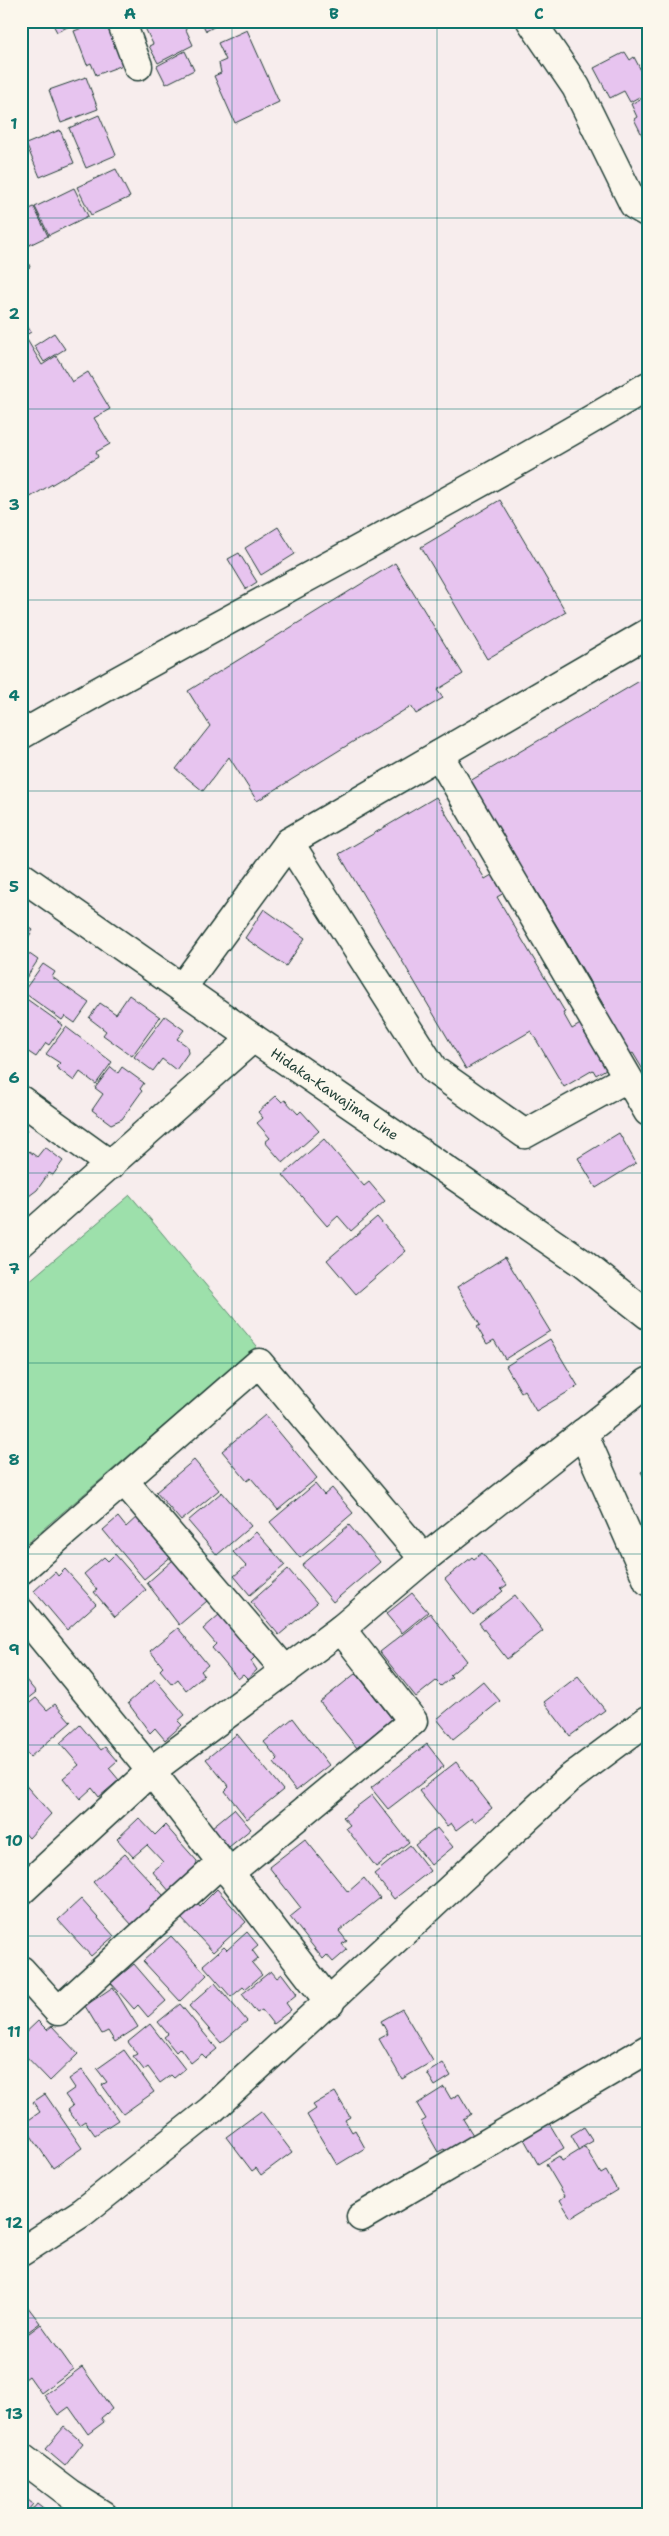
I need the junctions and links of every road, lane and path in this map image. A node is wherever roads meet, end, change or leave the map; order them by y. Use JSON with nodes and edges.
{"nodes":[{"id":1,"x":121,"y":21,"type":"edge"},
{"id":2,"x":531,"y":21,"type":"edge"},
{"id":3,"x":138,"y":66,"type":"dead end"},
{"id":4,"x":648,"y":213,"type":"edge"},
{"id":5,"x":648,"y":386,"type":"edge"},
{"id":6,"x":648,"y":633,"type":"edge"},
{"id":7,"x":21,"y":734,"type":"edge"},
{"id":8,"x":438,"y":755,"type":"junction"},
{"id":9,"x":289,"y":842,"type":"junction"},
{"id":10,"x":21,"y":876,"type":"edge"},
{"id":11,"x":182,"y":988,"type":"junction"},
{"id":12,"x":253,"y":1038,"type":"junction"},
{"id":13,"x":627,"y":1078,"type":"junction"},
{"id":14,"x":21,"y":1100,"type":"edge"},
{"id":15,"x":648,"y":1112,"type":"edge"},
{"id":16,"x":111,"y":1166,"type":"junction"},
{"id":17,"x":21,"y":1243,"type":"edge"},
{"id":18,"x":648,"y":1315,"type":"edge"},
{"id":19,"x":648,"y":1382,"type":"edge"},
{"id":20,"x":583,"y":1433,"type":"junction"},
{"id":21,"x":125,"y":1482,"type":"junction"},
{"id":22,"x":424,"y":1559,"type":"junction"},
{"id":23,"x":21,"y":1570,"type":"edge"},
{"id":24,"x":648,"y":1581,"type":"edge"},
{"id":25,"x":21,"y":1612,"type":"edge"},
{"id":26,"x":341,"y":1629,"type":"junction"},
{"id":27,"x":286,"y":1671,"type":"junction"},
{"id":28,"x":648,"y":1720,"type":"edge"},
{"id":29,"x":151,"y":1771,"type":"junction"},
{"id":30,"x":225,"y":1868,"type":"junction"},
{"id":31,"x":21,"y":1891,"type":"edge"},
{"id":32,"x":21,"y":1970,"type":"edge"},
{"id":33,"x":330,"y":2003,"type":"junction"},
{"id":34,"x":648,"y":2049,"type":"edge"},
{"id":35,"x":361,"y":2217,"type":"dead end"},
{"id":36,"x":21,"y":2252,"type":"edge"},
{"id":37,"x":21,"y":2457,"type":"edge"},
{"id":38,"x":103,"y":2515,"type":"edge"}],
"edges":[{"from":1,"to":3,"type":"street"},
{"from":2,"to":4,"type":"street"},
{"from":5,"to":7,"type":"street"},
{"from":6,"to":8,"type":"street"},
{"from":8,"to":9,"type":"street"},
{"from":8,"to":13,"type":"street"},
{"from":9,"to":11,"type":"street"},
{"from":9,"to":13,"type":"street"},
{"from":10,"to":11,"type":"street","name":"Hidaka-Kawajima Line"},
{"from":11,"to":12,"type":"street","name":"Hidaka-Kawajima Line"},
{"from":12,"to":16,"type":"street"},
{"from":12,"to":18,"type":"street","name":"Hidaka-Kawajima Line"},
{"from":13,"to":15,"type":"street"},
{"from":14,"to":16,"type":"street"},
{"from":16,"to":17,"type":"street"},
{"from":19,"to":20,"type":"street"},
{"from":20,"to":22,"type":"street"},
{"from":20,"to":24,"type":"street"},
{"from":21,"to":22,"type":"street"},
{"from":21,"to":23,"type":"street"},
{"from":21,"to":27,"type":"street"},
{"from":22,"to":26,"type":"street"},
{"from":25,"to":29,"type":"street"},
{"from":26,"to":27,"type":"street"},
{"from":26,"to":30,"type":"street"},
{"from":27,"to":29,"type":"street"},
{"from":28,"to":33,"type":"street"},
{"from":29,"to":30,"type":"street"},
{"from":29,"to":31,"type":"street"},
{"from":30,"to":32,"type":"street"},
{"from":30,"to":33,"type":"street"},
{"from":33,"to":36,"type":"street"},
{"from":34,"to":35,"type":"street"},
{"from":37,"to":38,"type":"street"}]}
